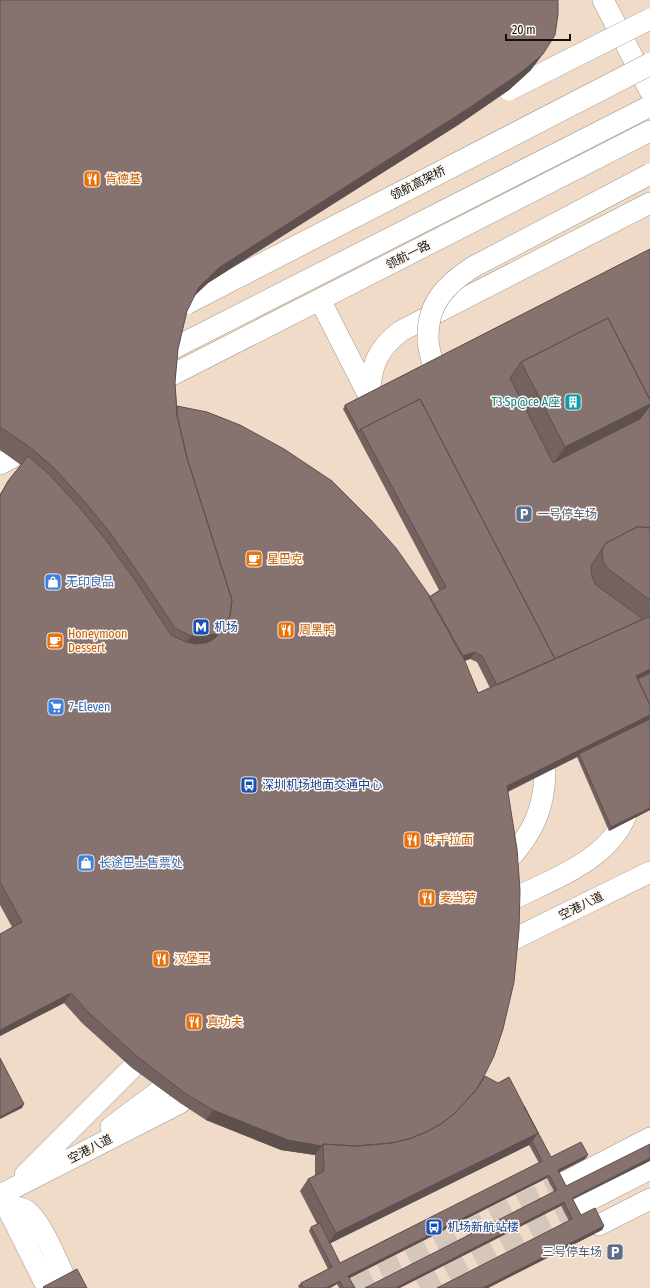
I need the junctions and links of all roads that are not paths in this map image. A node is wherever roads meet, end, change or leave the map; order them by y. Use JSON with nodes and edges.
{"nodes":[{"id":1,"x":603,"y":0,"type":"edge"},
{"id":2,"x":650,"y":19,"type":"edge"},
{"id":3,"x":650,"y":64,"type":"edge"},
{"id":4,"x":509,"y":90,"type":"edge"},
{"id":5,"x":650,"y":91,"type":"edge"},
{"id":6,"x":650,"y":106,"type":"edge"},
{"id":7,"x":650,"y":131,"type":"edge"},
{"id":8,"x":650,"y":174,"type":"edge"},
{"id":9,"x":650,"y":203,"type":"edge"},
{"id":10,"x":320,"y":300,"type":"junction"},
{"id":11,"x":187,"y":303,"type":"edge"},
{"id":12,"x":170,"y":350,"type":"edge"},
{"id":13,"x":436,"y":371,"type":"edge"},
{"id":14,"x":166,"y":378,"type":"edge"},
{"id":15,"x":545,"y":773,"type":"edge"},
{"id":16,"x":632,"y":781,"type":"edge"},
{"id":17,"x":510,"y":858,"type":"edge"},
{"id":18,"x":647,"y":871,"type":"edge"},
{"id":19,"x":513,"y":899,"type":"edge"},
{"id":20,"x":512,"y":940,"type":"edge"},
{"id":21,"x":132,"y":1068,"type":"edge"},
{"id":22,"x":162,"y":1089,"type":"edge"},
{"id":23,"x":180,"y":1103,"type":"edge"},
{"id":24,"x":650,"y":1138,"type":"edge"},
{"id":25,"x":56,"y":1166,"type":"junction"},
{"id":26,"x":650,"y":1169,"type":"edge"},
{"id":27,"x":561,"y":1184,"type":"tunnel mouth"},
{"id":28,"x":3,"y":1199,"type":"edge"},
{"id":29,"x":650,"y":1199,"type":"edge"},
{"id":30,"x":574,"y":1208,"type":"tunnel mouth"},
{"id":31,"x":599,"y":1225,"type":"edge"},
{"id":32,"x":65,"y":1278,"type":"edge"},
{"id":33,"x":47,"y":1287,"type":"edge"}],
"edges":[{"from":1,"to":5,"type":"street"},
{"from":2,"to":4,"type":"street","bridge":true},
{"from":3,"to":11,"type":"main road","name":"领航高架桥","bridge":true},
{"from":6,"to":12,"type":"street"},
{"from":7,"to":10,"type":"street","name":"领航一路"},
{"from":8,"to":13,"type":"street","bridge":true},
{"from":9,"to":10,"type":"street"},
{"from":10,"to":14,"type":"street","name":"领航一路"},
{"from":15,"to":17,"type":"street"},
{"from":16,"to":19,"type":"street"},
{"from":18,"to":20,"type":"street","name":"空港八道"},
{"from":21,"to":28,"type":"street"},
{"from":22,"to":25,"type":"street"},
{"from":23,"to":25,"type":"street","name":"空港八道"},
{"from":24,"to":27,"type":"street"},
{"from":25,"to":28,"type":"street","name":"空港八道"},
{"from":26,"to":30,"type":"street"},
{"from":28,"to":32,"type":"street"},
{"from":28,"to":33,"type":"street"},
{"from":29,"to":31,"type":"street"}]}
